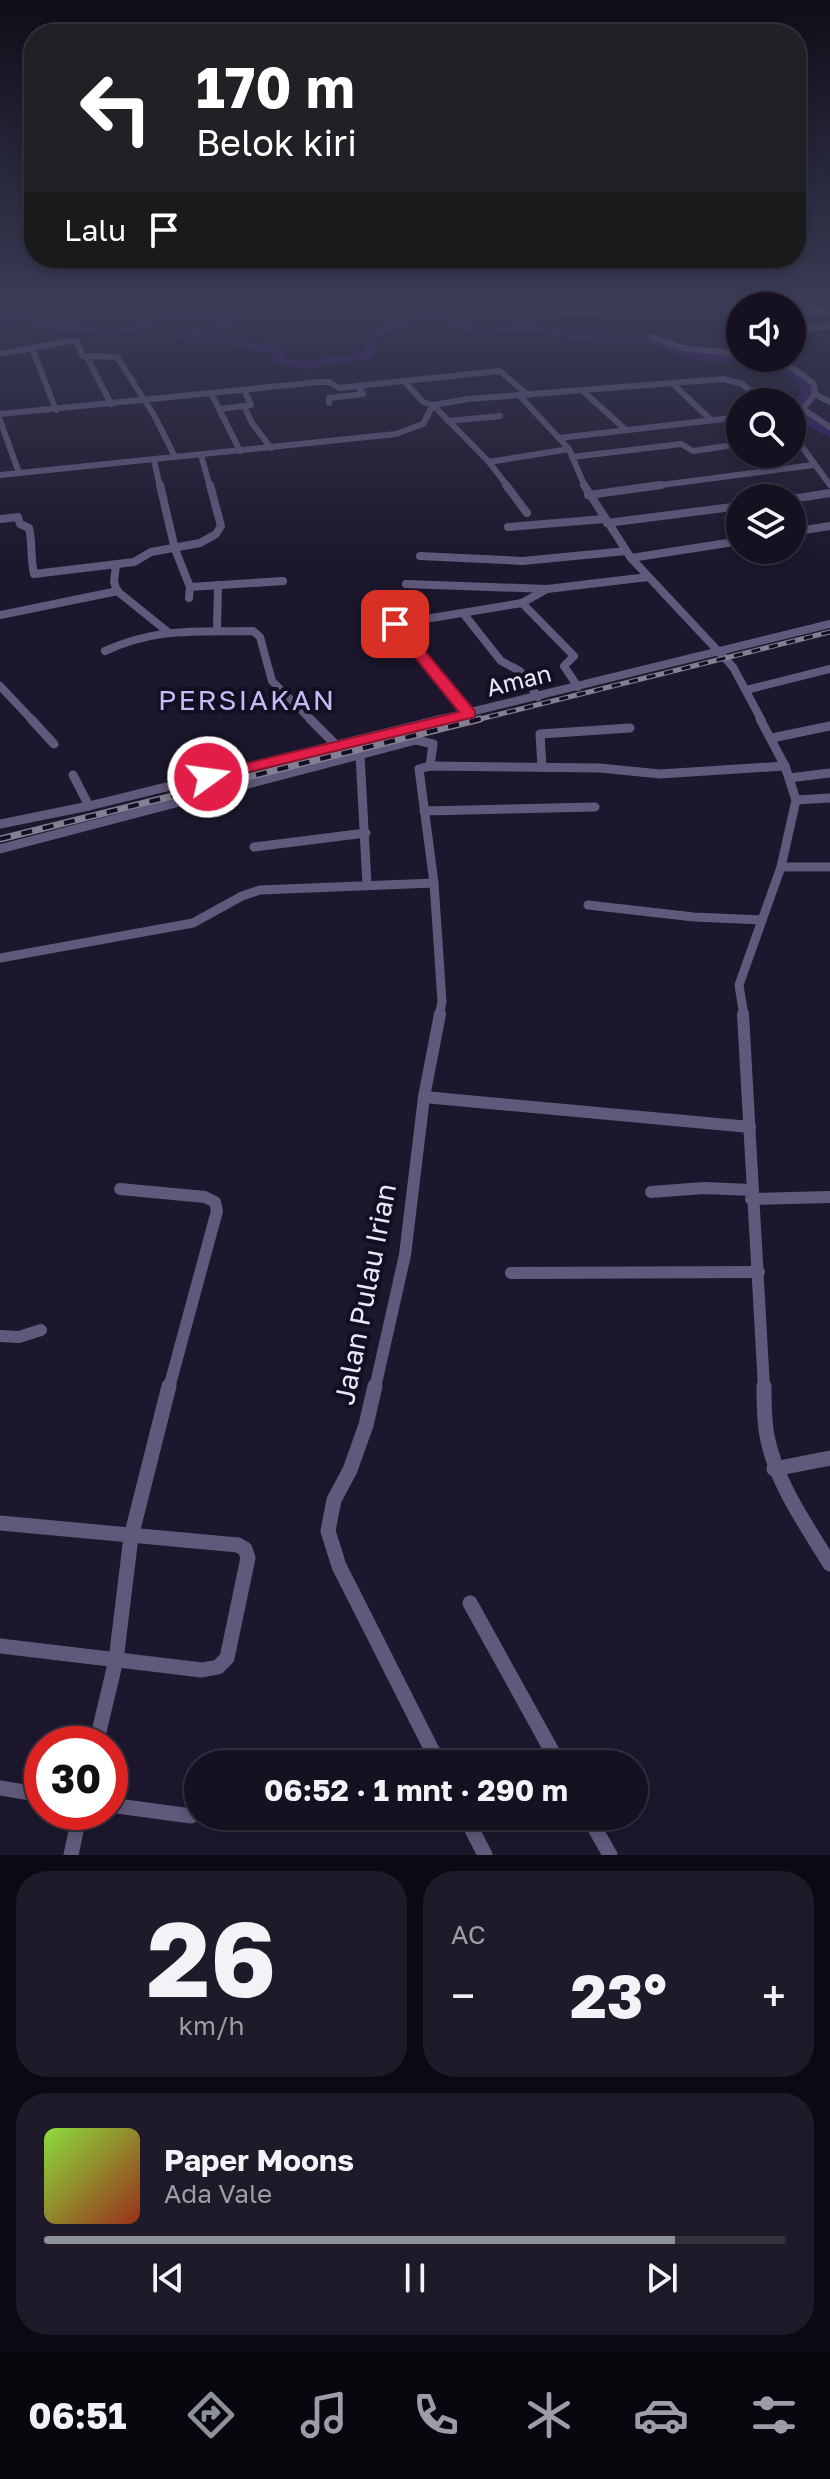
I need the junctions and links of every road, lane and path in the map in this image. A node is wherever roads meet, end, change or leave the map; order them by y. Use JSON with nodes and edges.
{"nodes":[{"id":1,"x":47,"y":388,"type":"edge"},
{"id":2,"x":103,"y":388,"type":"edge"},
{"id":3,"x":135,"y":388,"type":"edge"},
{"id":4,"x":267,"y":388,"type":"edge"},
{"id":5,"x":359,"y":388,"type":"edge"},
{"id":6,"x":410,"y":388,"type":"edge"},
{"id":7,"x":516,"y":388,"type":"edge"},
{"id":8,"x":627,"y":388,"type":"edge"},
{"id":9,"x":677,"y":388,"type":"edge"},
{"id":10,"x":817,"y":388,"type":"edge"},
{"id":11,"x":244,"y":390,"type":"junction"},
{"id":12,"x":584,"y":392,"type":"junction"},
{"id":13,"x":211,"y":393,"type":"junction"},
{"id":14,"x":815,"y":394,"type":"junction"},
{"id":15,"x":524,"y":396,"type":"junction"},
{"id":16,"x":143,"y":401,"type":"junction"},
{"id":17,"x":830,"y":402,"type":"edge"},
{"id":18,"x":329,"y":403,"type":"dead end"},
{"id":19,"x":111,"y":404,"type":"junction"},
{"id":20,"x":433,"y":405,"type":"junction"},
{"id":21,"x":244,"y":406,"type":"junction"},
{"id":22,"x":219,"y":409,"type":"junction"},
{"id":23,"x":56,"y":410,"type":"junction"},
{"id":24,"x":0,"y":414,"type":"edge"},
{"id":25,"x":500,"y":416,"type":"dead end"},
{"id":26,"x":726,"y":418,"type":"edge"},
{"id":27,"x":0,"y":420,"type":"edge"},
{"id":28,"x":711,"y":420,"type":"junction"},
{"id":29,"x":448,"y":421,"type":"junction"},
{"id":30,"x":830,"y":427,"type":"edge"},
{"id":31,"x":626,"y":430,"type":"junction"},
{"id":32,"x":559,"y":438,"type":"junction"},
{"id":33,"x":3,"y":442,"type":"edge"},
{"id":34,"x":726,"y":446,"type":"edge"},
{"id":35,"x":271,"y":448,"type":"junction"},
{"id":36,"x":240,"y":451,"type":"junction"},
{"id":37,"x":570,"y":453,"type":"junction"},
{"id":38,"x":201,"y":455,"type":"junction"},
{"id":39,"x":806,"y":455,"type":"edge"},
{"id":40,"x":175,"y":457,"type":"junction"},
{"id":41,"x":154,"y":460,"type":"junction"},
{"id":42,"x":489,"y":462,"type":"junction"},
{"id":43,"x":813,"y":465,"type":"junction"},
{"id":44,"x":19,"y":473,"type":"junction"},
{"id":45,"x":0,"y":475,"type":"edge"},
{"id":46,"x":829,"y":482,"type":"edge"},
{"id":47,"x":830,"y":493,"type":"edge"},
{"id":48,"x":588,"y":495,"type":"junction"},
{"id":49,"x":806,"y":497,"type":"edge"},
{"id":50,"x":726,"y":508,"type":"edge"},
{"id":51,"x":527,"y":513,"type":"dead end"},
{"id":52,"x":0,"y":519,"type":"edge"},
{"id":53,"x":606,"y":521,"type":"junction"},
{"id":54,"x":830,"y":526,"type":"edge"},
{"id":55,"x":508,"y":527,"type":"dead end"},
{"id":56,"x":806,"y":530,"type":"edge"},
{"id":57,"x":726,"y":543,"type":"edge"},
{"id":58,"x":175,"y":549,"type":"junction"},
{"id":59,"x":628,"y":555,"type":"junction"},
{"id":60,"x":420,"y":556,"type":"dead end"},
{"id":61,"x":116,"y":565,"type":"junction"},
{"id":62,"x":648,"y":577,"type":"junction"},
{"id":63,"x":283,"y":581,"type":"dead end"},
{"id":64,"x":406,"y":584,"type":"dead end"},
{"id":65,"x":218,"y":585,"type":"junction"},
{"id":66,"x":190,"y":587,"type":"junction"},
{"id":67,"x":547,"y":589,"type":"junction"},
{"id":68,"x":118,"y":591,"type":"junction"},
{"id":69,"x":189,"y":598,"type":"dead end"},
{"id":70,"x":522,"y":603,"type":"junction"},
{"id":71,"x":463,"y":613,"type":"junction"},
{"id":72,"x":0,"y":615,"type":"edge"},
{"id":73,"x":395,"y":624,"type":"junction"},
{"id":74,"x":830,"y":624,"type":"edge"},
{"id":75,"x":383,"y":626,"type":"dead end"},
{"id":76,"x":217,"y":630,"type":"junction"},
{"id":77,"x":168,"y":632,"type":"junction"},
{"id":78,"x":105,"y":651,"type":"dead end"},
{"id":79,"x":720,"y":652,"type":"junction"},
{"id":80,"x":830,"y":669,"type":"edge"},
{"id":81,"x":0,"y":686,"type":"edge"},
{"id":82,"x":578,"y":687,"type":"junction"},
{"id":83,"x":746,"y":690,"type":"junction"},
{"id":84,"x":538,"y":697,"type":"junction"},
{"id":85,"x":469,"y":714,"type":"junction"},
{"id":86,"x":830,"y":726,"type":"edge"},
{"id":87,"x":630,"y":728,"type":"dead end"},
{"id":88,"x":772,"y":738,"type":"junction"},
{"id":89,"x":54,"y":744,"type":"dead end"},
{"id":90,"x":337,"y":746,"type":"junction"},
{"id":91,"x":360,"y":755,"type":"junction"},
{"id":92,"x":430,"y":766,"type":"junction"},
{"id":93,"x":785,"y":766,"type":"junction"},
{"id":94,"x":542,"y":767,"type":"junction"},
{"id":95,"x":830,"y":773,"type":"edge"},
{"id":96,"x":73,"y":775,"type":"dead end"},
{"id":97,"x":789,"y":778,"type":"junction"},
{"id":98,"x":830,"y":798,"type":"edge"},
{"id":99,"x":796,"y":800,"type":"junction"},
{"id":100,"x":89,"y":806,"type":"junction"},
{"id":101,"x":595,"y":807,"type":"dead end"},
{"id":102,"x":424,"y":811,"type":"junction"},
{"id":103,"x":0,"y":824,"type":"edge"},
{"id":104,"x":366,"y":833,"type":"junction"},
{"id":105,"x":254,"y":847,"type":"dead end"},
{"id":106,"x":0,"y":849,"type":"edge"},
{"id":107,"x":781,"y":867,"type":"junction"},
{"id":108,"x":830,"y":867,"type":"edge"},
{"id":109,"x":434,"y":883,"type":"junction"},
{"id":110,"x":367,"y":884,"type":"junction"},
{"id":111,"x":588,"y":905,"type":"dead end"},
{"id":112,"x":762,"y":920,"type":"junction"},
{"id":113,"x":0,"y":958,"type":"edge"},
{"id":114,"x":424,"y":1097,"type":"junction"},
{"id":115,"x":750,"y":1127,"type":"junction"},
{"id":116,"x":120,"y":1189,"type":"dead end"},
{"id":117,"x":651,"y":1192,"type":"dead end"},
{"id":118,"x":751,"y":1194,"type":"junction"},
{"id":119,"x":830,"y":1197,"type":"edge"},
{"id":120,"x":759,"y":1272,"type":"junction"},
{"id":121,"x":511,"y":1273,"type":"dead end"},
{"id":122,"x":41,"y":1330,"type":"dead end"},
{"id":123,"x":0,"y":1336,"type":"edge"},
{"id":124,"x":830,"y":1458,"type":"edge"},
{"id":125,"x":774,"y":1469,"type":"junction"},
{"id":126,"x":0,"y":1523,"type":"edge"},
{"id":127,"x":131,"y":1537,"type":"junction"},
{"id":128,"x":830,"y":1564,"type":"edge"},
{"id":129,"x":470,"y":1603,"type":"dead end"},
{"id":130,"x":0,"y":1646,"type":"edge"},
{"id":131,"x":116,"y":1660,"type":"junction"},
{"id":132,"x":100,"y":1726,"type":"edge"},
{"id":133,"x":432,"y":1750,"type":"edge"},
{"id":134,"x":551,"y":1750,"type":"edge"},
{"id":135,"x":0,"y":1788,"type":"edge"},
{"id":136,"x":24,"y":1792,"type":"edge"},
{"id":137,"x":128,"y":1807,"type":"edge"},
{"id":138,"x":184,"y":1815,"type":"edge"},
{"id":139,"x":76,"y":1830,"type":"edge"},
{"id":140,"x":472,"y":1830,"type":"edge"},
{"id":141,"x":596,"y":1830,"type":"edge"},
{"id":142,"x":71,"y":1855,"type":"edge"},
{"id":143,"x":485,"y":1855,"type":"edge"},
{"id":144,"x":610,"y":1855,"type":"edge"}],
"edges":[{"from":1,"to":23,"type":"street"},
{"from":2,"to":19,"type":"street"},
{"from":3,"to":16,"type":"street"},
{"from":4,"to":11,"type":"street"},
{"from":5,"to":18,"type":"street"},
{"from":6,"to":20,"type":"street"},
{"from":7,"to":15,"type":"street"},
{"from":8,"to":12,"type":"street"},
{"from":9,"to":28,"type":"street"},
{"from":10,"to":14,"type":"street"},
{"from":11,"to":13,"type":"street"},
{"from":11,"to":21,"type":"street"},
{"from":12,"to":15,"type":"street"},
{"from":12,"to":31,"type":"street"},
{"from":13,"to":16,"type":"street"},
{"from":13,"to":22,"type":"street"},
{"from":14,"to":17,"type":"street"},
{"from":14,"to":30,"type":"street"},
{"from":15,"to":20,"type":"street"},
{"from":15,"to":32,"type":"street"},
{"from":16,"to":19,"type":"street"},
{"from":16,"to":40,"type":"street"},
{"from":19,"to":23,"type":"street"},
{"from":20,"to":29,"type":"street"},
{"from":20,"to":35,"type":"street"},
{"from":21,"to":22,"type":"street"},
{"from":21,"to":35,"type":"street"},
{"from":22,"to":36,"type":"street"},
{"from":23,"to":24,"type":"street"},
{"from":25,"to":29,"type":"street"},
{"from":26,"to":28,"type":"street"},
{"from":27,"to":33,"type":"street"},
{"from":28,"to":31,"type":"street"},
{"from":29,"to":42,"type":"street"},
{"from":31,"to":32,"type":"street"},
{"from":32,"to":37,"type":"street"},
{"from":33,"to":44,"type":"street"},
{"from":34,"to":37,"type":"street"},
{"from":35,"to":36,"type":"street"},
{"from":36,"to":38,"type":"street"},
{"from":37,"to":42,"type":"street"},
{"from":37,"to":48,"type":"street"},
{"from":38,"to":40,"type":"street"},
{"from":38,"to":58,"type":"street"},
{"from":39,"to":43,"type":"street"},
{"from":40,"to":41,"type":"street"},
{"from":41,"to":44,"type":"street"},
{"from":41,"to":58,"type":"street"},
{"from":42,"to":51,"type":"street"},
{"from":43,"to":46,"type":"street"},
{"from":43,"to":48,"type":"street"},
{"from":44,"to":45,"type":"street"},
{"from":47,"to":49,"type":"street"},
{"from":48,"to":53,"type":"street"},
{"from":50,"to":53,"type":"street"},
{"from":52,"to":61,"type":"street"},
{"from":53,"to":55,"type":"street"},
{"from":53,"to":59,"type":"street"},
{"from":54,"to":56,"type":"street"},
{"from":57,"to":59,"type":"street"},
{"from":58,"to":61,"type":"street"},
{"from":58,"to":66,"type":"street"},
{"from":59,"to":60,"type":"street"},
{"from":59,"to":62,"type":"street"},
{"from":61,"to":68,"type":"street"},
{"from":62,"to":67,"type":"street"},
{"from":62,"to":79,"type":"street"},
{"from":63,"to":65,"type":"street"},
{"from":64,"to":67,"type":"street"},
{"from":65,"to":66,"type":"street"},
{"from":65,"to":76,"type":"street"},
{"from":66,"to":69,"type":"street"},
{"from":67,"to":70,"type":"street"},
{"from":68,"to":72,"type":"street"},
{"from":68,"to":77,"type":"street"},
{"from":70,"to":71,"type":"street"},
{"from":70,"to":82,"type":"street"},
{"from":71,"to":73,"type":"street"},
{"from":71,"to":84,"type":"street"},
{"from":73,"to":75,"type":"street"},
{"from":73,"to":85,"type":"street"},
{"from":74,"to":79,"type":"street","name":"Aman"},
{"from":76,"to":77,"type":"street"},
{"from":76,"to":90,"type":"street"},
{"from":77,"to":78,"type":"street"},
{"from":79,"to":82,"type":"street","name":"Aman"},
{"from":79,"to":83,"type":"street"},
{"from":80,"to":83,"type":"street"},
{"from":81,"to":89,"type":"street"},
{"from":82,"to":84,"type":"street","name":"Aman"},
{"from":83,"to":88,"type":"street"},
{"from":84,"to":85,"type":"street","name":"Aman"},
{"from":85,"to":90,"type":"street","name":"Aman"},
{"from":86,"to":88,"type":"street"},
{"from":87,"to":94,"type":"street"},
{"from":88,"to":93,"type":"street"},
{"from":90,"to":100,"type":"street","name":"Aman"},
{"from":91,"to":92,"type":"street"},
{"from":91,"to":104,"type":"street"},
{"from":91,"to":106,"type":"street"},
{"from":92,"to":94,"type":"street"},
{"from":92,"to":102,"type":"street","name":"Jalan Pulau Irian"},
{"from":93,"to":94,"type":"street"},
{"from":93,"to":97,"type":"street"},
{"from":95,"to":97,"type":"street"},
{"from":96,"to":100,"type":"street"},
{"from":97,"to":99,"type":"street"},
{"from":98,"to":99,"type":"street"},
{"from":99,"to":107,"type":"street"},
{"from":100,"to":103,"type":"street","name":"Aman"},
{"from":101,"to":102,"type":"street"},
{"from":102,"to":109,"type":"street","name":"Jalan Pulau Irian"},
{"from":104,"to":105,"type":"street"},
{"from":104,"to":110,"type":"street"},
{"from":107,"to":108,"type":"street"},
{"from":107,"to":112,"type":"street"},
{"from":109,"to":110,"type":"street"},
{"from":109,"to":114,"type":"street","name":"Jalan Pulau Irian"},
{"from":110,"to":113,"type":"street"},
{"from":111,"to":112,"type":"street"},
{"from":112,"to":115,"type":"street"},
{"from":114,"to":115,"type":"street"},
{"from":114,"to":133,"type":"street","name":"Jalan Pulau Irian"},
{"from":115,"to":118,"type":"street"},
{"from":116,"to":127,"type":"street"},
{"from":117,"to":118,"type":"street"},
{"from":118,"to":119,"type":"street"},
{"from":118,"to":120,"type":"street"},
{"from":120,"to":121,"type":"street"},
{"from":120,"to":125,"type":"street"},
{"from":122,"to":123,"type":"street"},
{"from":124,"to":125,"type":"street"},
{"from":125,"to":128,"type":"street"},
{"from":126,"to":127,"type":"street"},
{"from":127,"to":131,"type":"street"},
{"from":127,"to":131,"type":"street"},
{"from":129,"to":134,"type":"street"},
{"from":130,"to":131,"type":"street"},
{"from":131,"to":132,"type":"street"},
{"from":135,"to":136,"type":"street"},
{"from":137,"to":138,"type":"street"},
{"from":139,"to":142,"type":"street"},
{"from":140,"to":143,"type":"street"},
{"from":141,"to":144,"type":"street"}]}
